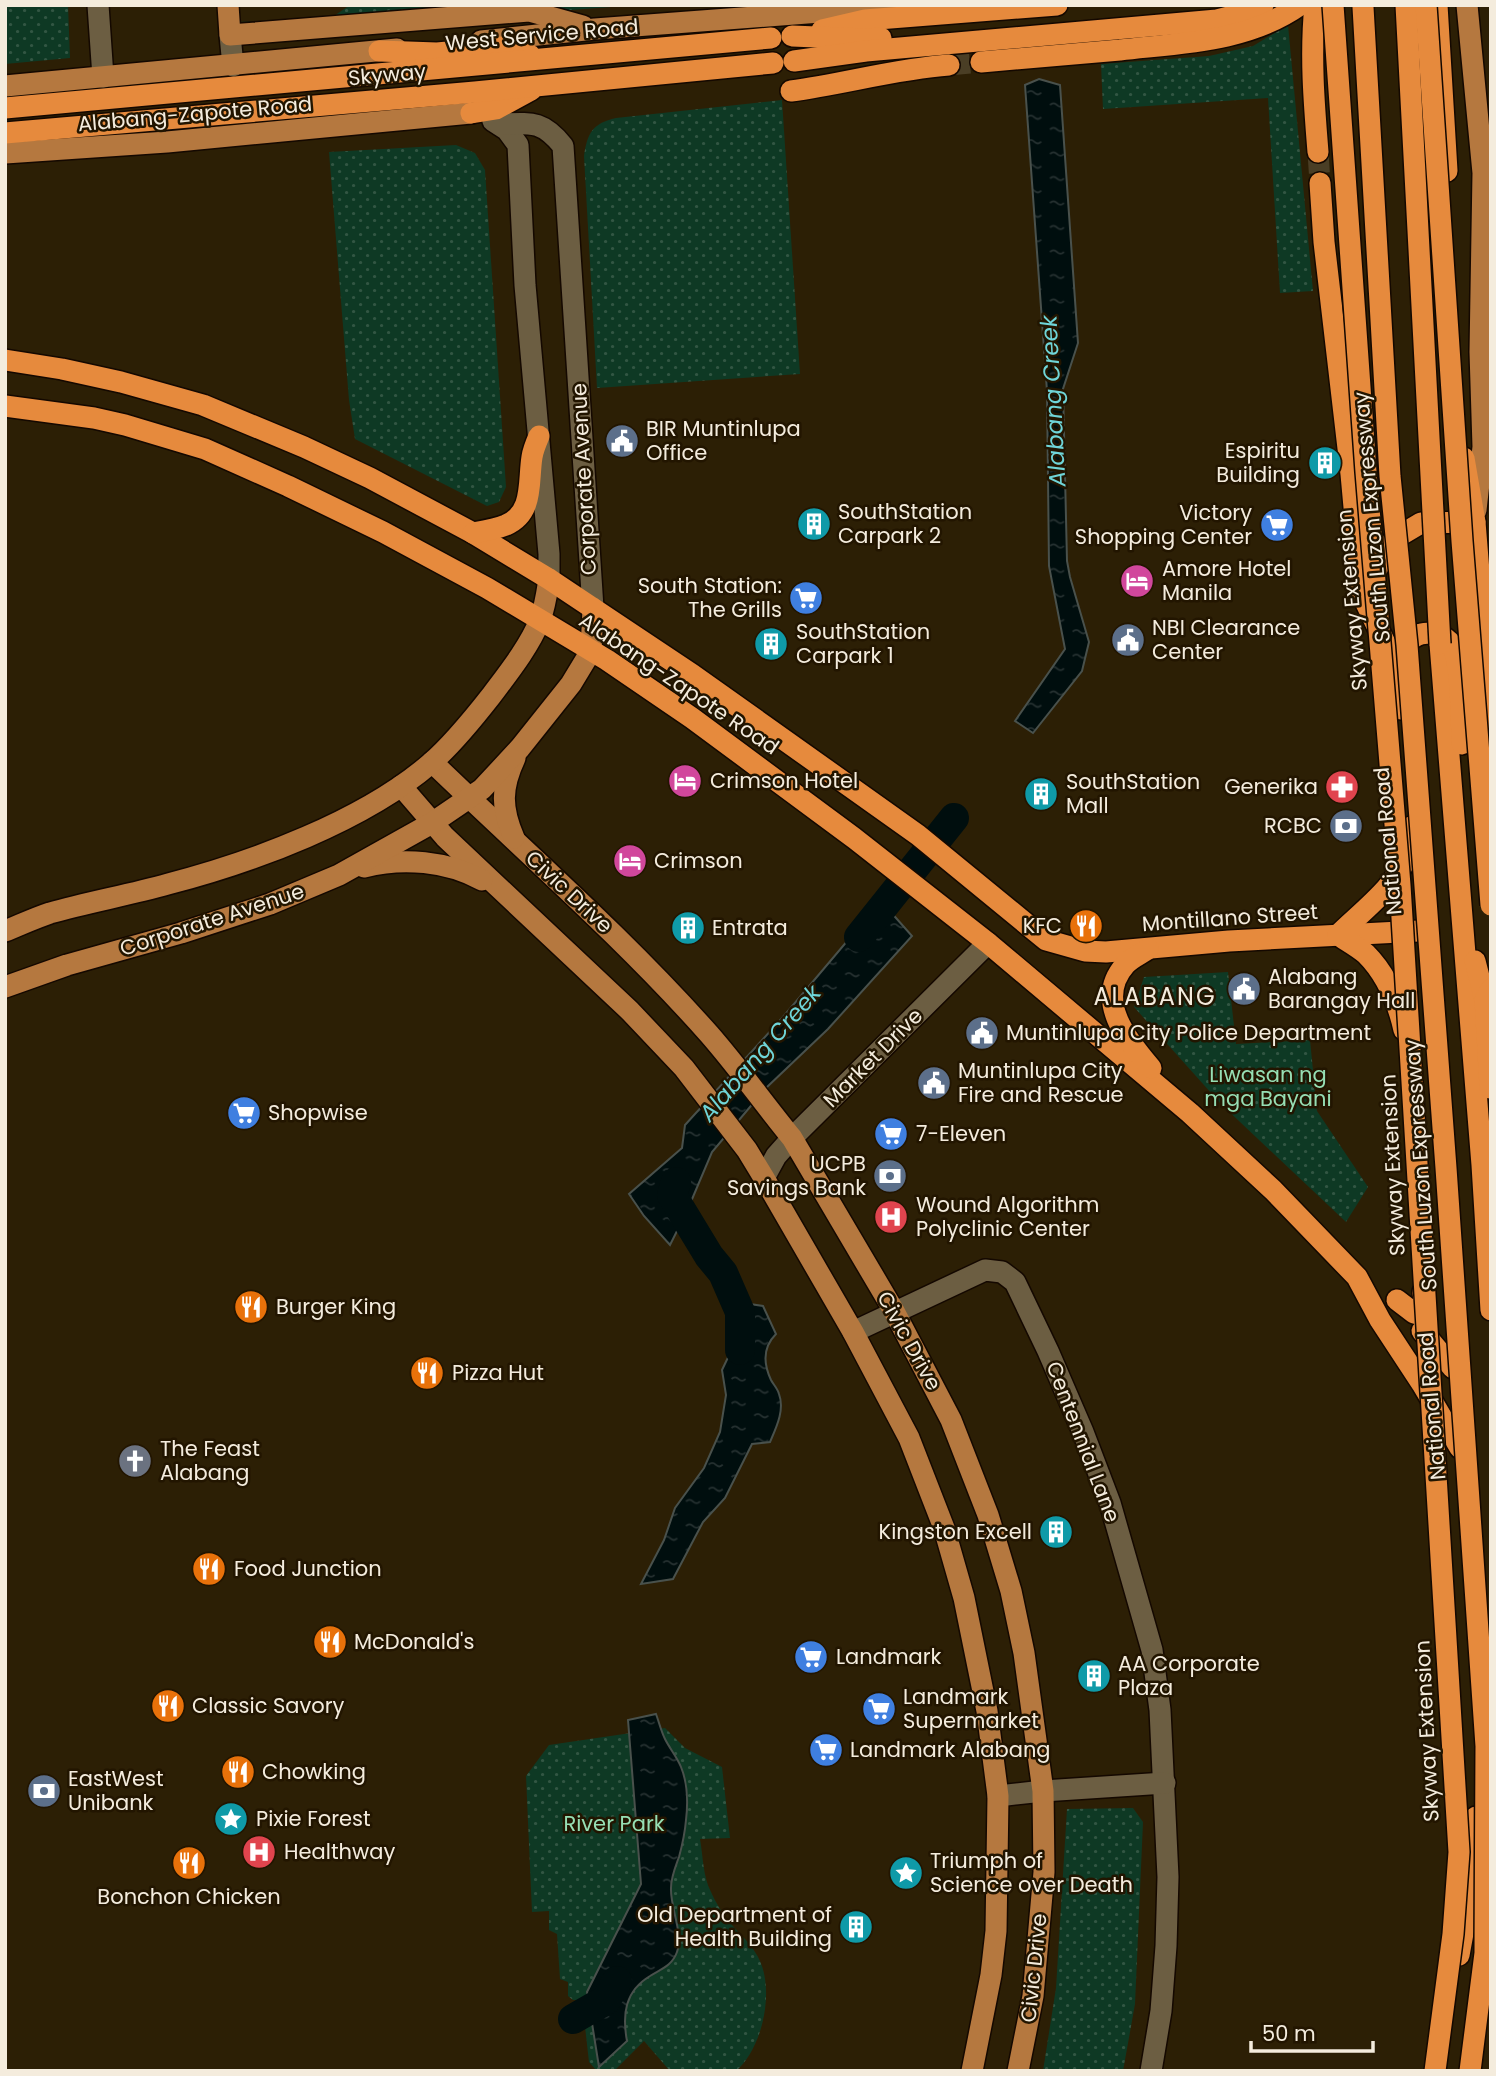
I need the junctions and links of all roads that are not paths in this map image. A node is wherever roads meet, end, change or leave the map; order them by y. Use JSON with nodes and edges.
{"nodes":[{"id":1,"x":98,"y":5,"type":"edge"},
{"id":2,"x":228,"y":5,"type":"edge"},
{"id":3,"x":912,"y":5,"type":"edge"},
{"id":4,"x":1057,"y":5,"type":"edge"},
{"id":5,"x":1219,"y":5,"type":"edge"},
{"id":6,"x":1263,"y":5,"type":"edge"},
{"id":7,"x":1300,"y":5,"type":"edge"},
{"id":8,"x":1315,"y":5,"type":"edge"},
{"id":9,"x":1333,"y":5,"type":"edge"},
{"id":10,"x":1406,"y":5,"type":"edge"},
{"id":11,"x":1426,"y":5,"type":"edge"},
{"id":12,"x":1437,"y":5,"type":"edge"},
{"id":13,"x":1467,"y":5,"type":"edge"},
{"id":14,"x":1363,"y":6,"type":"edge"},
{"id":15,"x":595,"y":29,"type":"junction"},
{"id":16,"x":230,"y":35,"type":"junction"},
{"id":17,"x":782,"y":37,"type":"junction"},
{"id":18,"x":866,"y":45,"type":"junction"},
{"id":19,"x":379,"y":51,"type":"junction"},
{"id":20,"x":546,"y":60,"type":"junction"},
{"id":21,"x":981,"y":62,"type":"tunnel mouth"},
{"id":22,"x":949,"y":65,"type":"tunnel mouth"},
{"id":23,"x":233,"y":66,"type":"junction"},
{"id":24,"x":103,"y":77,"type":"junction"},
{"id":25,"x":5,"y":86,"type":"edge"},
{"id":26,"x":539,"y":86,"type":"junction"},
{"id":27,"x":791,"y":91,"type":"dead end"},
{"id":28,"x":5,"y":107,"type":"edge"},
{"id":29,"x":471,"y":113,"type":"junction"},
{"id":30,"x":499,"y":124,"type":"junction"},
{"id":31,"x":5,"y":133,"type":"edge"},
{"id":32,"x":1318,"y":152,"type":"tunnel mouth"},
{"id":33,"x":5,"y":153,"type":"edge"},
{"id":34,"x":1320,"y":183,"type":"tunnel mouth"},
{"id":35,"x":5,"y":360,"type":"edge"},
{"id":36,"x":5,"y":406,"type":"edge"},
{"id":37,"x":539,"y":436,"type":"junction"},
{"id":38,"x":1475,"y":522,"type":"junction"},
{"id":39,"x":473,"y":533,"type":"junction"},
{"id":40,"x":549,"y":579,"type":"junction"},
{"id":41,"x":1362,"y":595,"type":"junction"},
{"id":42,"x":593,"y":608,"type":"junction"},
{"id":43,"x":540,"y":620,"type":"junction"},
{"id":44,"x":591,"y":650,"type":"junction"},
{"id":45,"x":1398,"y":670,"type":"junction"},
{"id":46,"x":1491,"y":720,"type":"edge"},
{"id":47,"x":520,"y":748,"type":"junction"},
{"id":48,"x":432,"y":762,"type":"junction"},
{"id":49,"x":401,"y":786,"type":"junction"},
{"id":50,"x":469,"y":798,"type":"junction"},
{"id":51,"x":432,"y":823,"type":"junction"},
{"id":52,"x":1411,"y":827,"type":"junction"},
{"id":53,"x":516,"y":843,"type":"junction"},
{"id":54,"x":339,"y":875,"type":"junction"},
{"id":55,"x":497,"y":888,"type":"junction"},
{"id":56,"x":1491,"y":905,"type":"edge"},
{"id":57,"x":5,"y":912,"type":"edge"},
{"id":58,"x":49,"y":914,"type":"junction"},
{"id":59,"x":5,"y":930,"type":"edge"},
{"id":60,"x":1419,"y":930,"type":"junction"},
{"id":61,"x":1338,"y":935,"type":"junction"},
{"id":62,"x":1046,"y":940,"type":"joint"},
{"id":63,"x":988,"y":943,"type":"junction"},
{"id":64,"x":1150,"y":948,"type":"junction"},
{"id":65,"x":5,"y":987,"type":"edge"},
{"id":66,"x":1488,"y":995,"type":"edge"},
{"id":67,"x":1491,"y":1097,"type":"edge"},
{"id":68,"x":1190,"y":1114,"type":"junction"},
{"id":69,"x":792,"y":1138,"type":"junction"},
{"id":70,"x":764,"y":1178,"type":"junction"},
{"id":71,"x":1357,"y":1278,"type":"junction"},
{"id":72,"x":1396,"y":1300,"type":"junction"},
{"id":73,"x":1491,"y":1310,"type":"edge"},
{"id":74,"x":894,"y":1311,"type":"junction"},
{"id":75,"x":853,"y":1332,"type":"junction"},
{"id":76,"x":1453,"y":1368,"type":"junction"},
{"id":77,"x":1460,"y":1448,"type":"junction"},
{"id":78,"x":1476,"y":1695,"type":"junction"},
{"id":79,"x":1491,"y":1733,"type":"edge"},
{"id":80,"x":1478,"y":1752,"type":"junction"},
{"id":81,"x":1165,"y":1783,"type":"junction"},
{"id":82,"x":1043,"y":1791,"type":"junction"},
{"id":83,"x":998,"y":1796,"type":"junction"},
{"id":84,"x":1491,"y":1845,"type":"edge"},
{"id":85,"x":972,"y":2071,"type":"edge"},
{"id":86,"x":1018,"y":2071,"type":"edge"},
{"id":87,"x":1151,"y":2071,"type":"edge"},
{"id":88,"x":1434,"y":2071,"type":"edge"},
{"id":89,"x":1443,"y":2071,"type":"edge"},
{"id":90,"x":1470,"y":2071,"type":"edge"}],
"edges":[{"from":1,"to":24,"type":"street"},
{"from":2,"to":16,"type":"main road"},
{"from":3,"to":15,"type":"main road","name":"West Service Road"},
{"from":4,"to":17,"type":"highway"},
{"from":5,"to":18,"type":"highway","name":"Skyway"},
{"from":6,"to":18,"type":"highway","name":"Skyway"},
{"from":7,"to":21,"type":"highway"},
{"from":8,"to":32,"type":"highway"},
{"from":9,"to":88,"type":"highway","name":"Skyway Extension","bridge":true},
{"from":10,"to":73,"type":"highway","bridge":true},
{"from":11,"to":56,"type":"highway","bridge":true},
{"from":12,"to":38,"type":"highway"},
{"from":13,"to":38,"type":"main road"},
{"from":14,"to":90,"type":"highway","name":"South Luzon Expressway","bridge":true},
{"from":15,"to":16,"type":"main road"},
{"from":15,"to":19,"type":"main road","name":"West Service Road"},
{"from":16,"to":23,"type":"street"},
{"from":17,"to":18,"type":"highway","name":"Skyway"},
{"from":17,"to":20,"type":"highway","name":"Skyway"},
{"from":18,"to":26,"type":"highway","name":"Skyway"},
{"from":19,"to":20,"type":"highway"},
{"from":19,"to":23,"type":"main road","name":"West Service Road"},
{"from":20,"to":28,"type":"highway","name":"Skyway"},
{"from":22,"to":27,"type":"highway"},
{"from":23,"to":24,"type":"main road","name":"West Service Road"},
{"from":24,"to":25,"type":"main road","name":"West Service Road"},
{"from":26,"to":29,"type":"highway"},
{"from":26,"to":31,"type":"highway","name":"Skyway"},
{"from":29,"to":30,"type":"street","name":"Corporate Avenue"},
{"from":29,"to":33,"type":"main road","name":"Alabang-Zapote Road"},
{"from":30,"to":37,"type":"street","name":"Corporate Avenue"},
{"from":30,"to":42,"type":"street","name":"Corporate Avenue"},
{"from":34,"to":41,"type":"highway"},
{"from":35,"to":39,"type":"highway","name":"Alabang-Zapote Road"},
{"from":36,"to":43,"type":"highway","name":"Alabang-Zapote Road"},
{"from":37,"to":39,"type":"highway"},
{"from":37,"to":40,"type":"street","name":"Corporate Avenue"},
{"from":38,"to":41,"type":"highway"},
{"from":38,"to":46,"type":"highway"},
{"from":39,"to":40,"type":"highway","name":"Alabang-Zapote Road"},
{"from":40,"to":42,"type":"highway","name":"Alabang-Zapote Road"},
{"from":40,"to":43,"type":"main road","name":"Corporate Avenue"},
{"from":41,"to":45,"type":"highway","name":"National Road"},
{"from":42,"to":44,"type":"main road","name":"Corporate Avenue"},
{"from":42,"to":62,"type":"highway","name":"Alabang-Zapote Road"},
{"from":43,"to":44,"type":"highway","name":"Alabang-Zapote Road"},
{"from":43,"to":48,"type":"main road","name":"Corporate Avenue"},
{"from":44,"to":47,"type":"main road","name":"Corporate Avenue"},
{"from":44,"to":63,"type":"highway","name":"Alabang-Zapote Road"},
{"from":45,"to":52,"type":"highway","name":"National Road"},
{"from":45,"to":66,"type":"highway"},
{"from":47,"to":50,"type":"main road","name":"Corporate Avenue"},
{"from":47,"to":53,"type":"main road"},
{"from":48,"to":49,"type":"main road","name":"Corporate Avenue"},
{"from":48,"to":50,"type":"main road","name":"Civic Drive"},
{"from":49,"to":51,"type":"main road","name":"Civic Drive"},
{"from":49,"to":58,"type":"main road","name":"Corporate Avenue"},
{"from":50,"to":51,"type":"main road","name":"Corporate Avenue"},
{"from":50,"to":53,"type":"main road","name":"Civic Drive"},
{"from":51,"to":54,"type":"main road","name":"Corporate Avenue"},
{"from":51,"to":55,"type":"main road","name":"Civic Drive"},
{"from":52,"to":60,"type":"highway","name":"National Road"},
{"from":52,"to":61,"type":"highway"},
{"from":53,"to":69,"type":"main road","name":"Civic Drive"},
{"from":54,"to":55,"type":"main road"},
{"from":54,"to":65,"type":"main road","name":"Corporate Avenue"},
{"from":55,"to":70,"type":"main road","name":"Civic Drive"},
{"from":57,"to":58,"type":"main road"},
{"from":58,"to":59,"type":"main road","name":"Corporate Avenue"},
{"from":60,"to":61,"type":"highway","name":"Montillano Street"},
{"from":60,"to":76,"type":"highway","name":"National Road"},
{"from":61,"to":64,"type":"highway","name":"Montillano Street"},
{"from":61,"to":72,"type":"highway"},
{"from":62,"to":64,"type":"highway","name":"Montillano Street"},
{"from":63,"to":68,"type":"highway","name":"Alabang-Zapote Road"},
{"from":63,"to":69,"type":"street","name":"Market Drive"},
{"from":64,"to":68,"type":"highway"},
{"from":66,"to":67,"type":"highway"},
{"from":68,"to":71,"type":"highway","name":"Alabang-Zapote Road"},
{"from":69,"to":70,"type":"street","name":"Market Drive"},
{"from":69,"to":74,"type":"main road","name":"Civic Drive"},
{"from":70,"to":75,"type":"main road","name":"Civic Drive"},
{"from":71,"to":72,"type":"highway","name":"Alabang-Zapote Road"},
{"from":71,"to":77,"type":"highway","name":"Alabang-Zapote Road"},
{"from":72,"to":76,"type":"highway","name":"Alabang-Zapote Road"},
{"from":74,"to":75,"type":"street","name":"Centennial Lane"},
{"from":74,"to":81,"type":"street","name":"Centennial Lane"},
{"from":74,"to":82,"type":"main road","name":"Civic Drive"},
{"from":75,"to":83,"type":"main road","name":"Civic Drive"},
{"from":76,"to":77,"type":"highway","name":"National Road"},
{"from":77,"to":78,"type":"highway","name":"National Road"},
{"from":78,"to":79,"type":"highway"},
{"from":78,"to":80,"type":"highway","name":"National Road"},
{"from":80,"to":84,"type":"highway","name":"National Road"},
{"from":80,"to":89,"type":"highway"},
{"from":81,"to":82,"type":"street"},
{"from":81,"to":87,"type":"street","name":"Centennial Lane"},
{"from":82,"to":83,"type":"street"},
{"from":82,"to":86,"type":"main road","name":"Civic Drive"},
{"from":83,"to":85,"type":"main road","name":"Civic Drive"}]}
